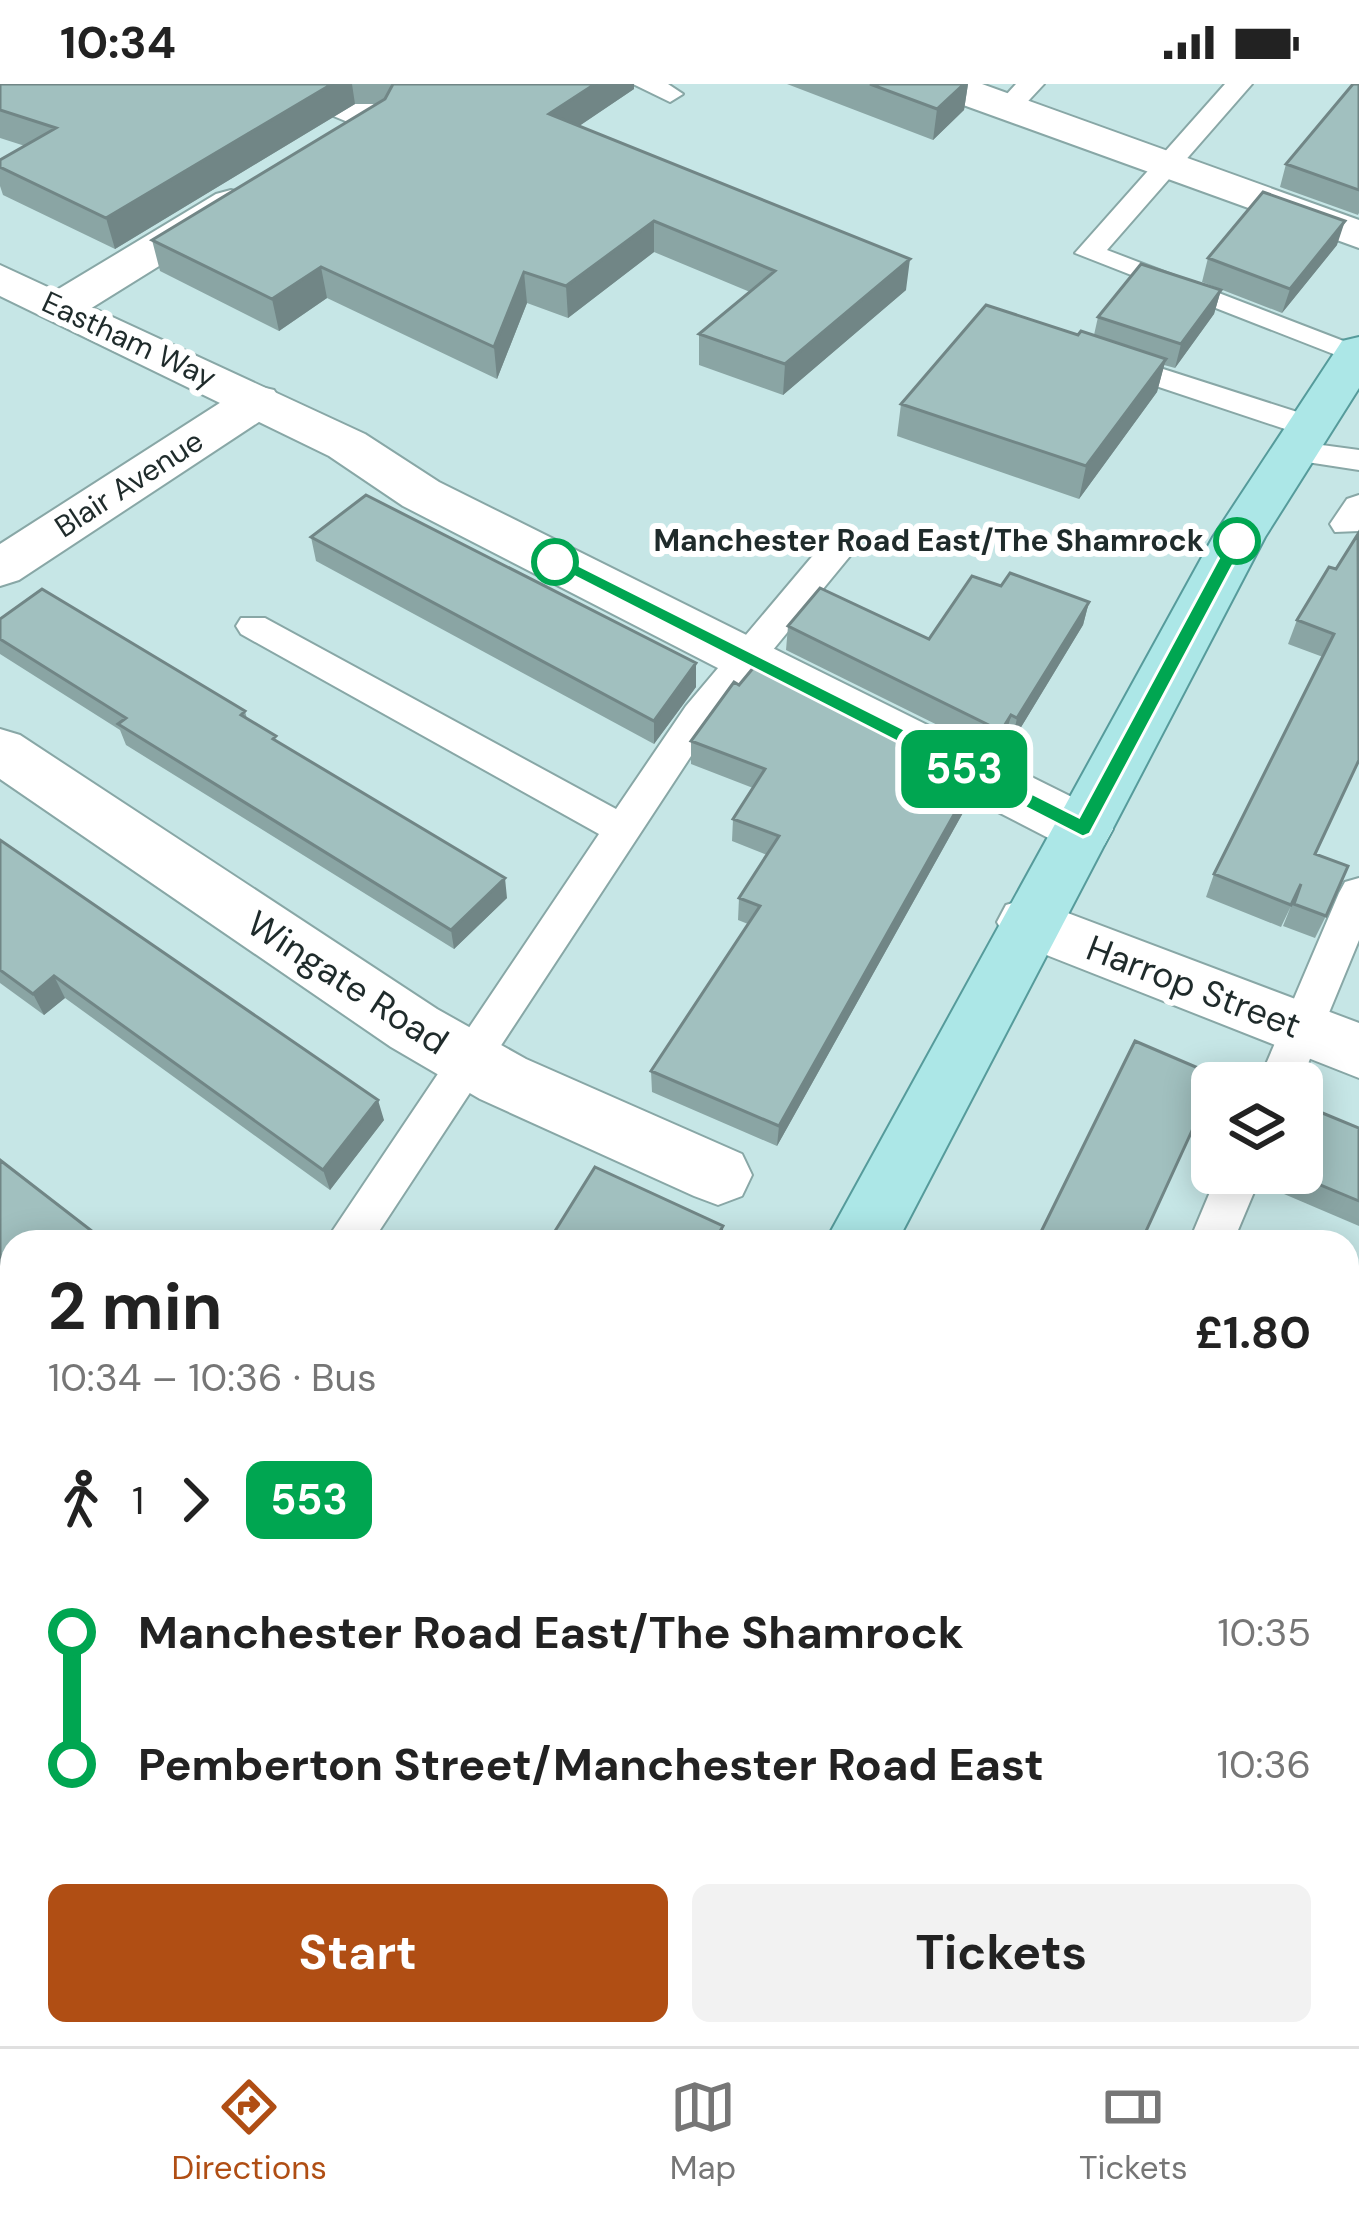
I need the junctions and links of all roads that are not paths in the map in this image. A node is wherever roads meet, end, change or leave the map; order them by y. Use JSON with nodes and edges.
{"nodes":[{"id":1,"x":944,"y":84,"type":"edge"},
{"id":2,"x":1239,"y":84,"type":"edge"},
{"id":3,"x":1019,"y":96,"type":"edge"},
{"id":4,"x":1168,"y":166,"type":"junction"},
{"id":5,"x":274,"y":176,"type":"edge"},
{"id":6,"x":1359,"y":235,"type":"edge"},
{"id":7,"x":0,"y":279,"type":"edge"},
{"id":8,"x":61,"y":308,"type":"junction"},
{"id":9,"x":1082,"y":352,"type":"edge"},
{"id":10,"x":1358,"y":354,"type":"edge"},
{"id":11,"x":257,"y":401,"type":"junction"},
{"id":12,"x":1300,"y":438,"type":"junction"},
{"id":13,"x":1359,"y":460,"type":"edge"},
{"id":14,"x":838,"y":548,"type":"dead end"},
{"id":15,"x":0,"y":568,"type":"edge"},
{"id":16,"x":254,"y":626,"type":"dead end"},
{"id":17,"x":745,"y":658,"type":"junction"},
{"id":18,"x":0,"y":750,"type":"edge"},
{"id":19,"x":1083,"y":829,"type":"junction"},
{"id":20,"x":623,"y":830,"type":"junction"},
{"id":21,"x":1359,"y":893,"type":"edge"},
{"id":22,"x":1028,"y":922,"type":"junction"},
{"id":23,"x":1313,"y":1054,"type":"edge"},
{"id":24,"x":470,"y":1060,"type":"junction"},
{"id":25,"x":718,"y":1175,"type":"dead end"},
{"id":26,"x":1231,"y":1194,"type":"edge"},
{"id":27,"x":355,"y":1230,"type":"edge"},
{"id":28,"x":866,"y":1230,"type":"edge"},
{"id":29,"x":1216,"y":1230,"type":"edge"}],
"edges":[{"from":1,"to":3,"type":"street"},
{"from":2,"to":4,"type":"lane"},
{"from":3,"to":4,"type":"street"},
{"from":4,"to":6,"type":"street"},
{"from":4,"to":10,"type":"lane"},
{"from":5,"to":8,"type":"street"},
{"from":7,"to":8,"type":"street","name":"Eastham Way"},
{"from":8,"to":11,"type":"street","name":"Eastham Way"},
{"from":9,"to":12,"type":"lane"},
{"from":10,"to":12,"type":"main road"},
{"from":11,"to":15,"type":"street","name":"Blair Avenue"},
{"from":11,"to":17,"type":"street","name":"Eastham Way"},
{"from":12,"to":13,"type":"lane"},
{"from":12,"to":19,"type":"main road"},
{"from":14,"to":17,"type":"lane"},
{"from":16,"to":20,"type":"lane"},
{"from":17,"to":19,"type":"street","name":"Eastham Way"},
{"from":17,"to":20,"type":"lane"},
{"from":18,"to":24,"type":"street","name":"Wingate Road"},
{"from":19,"to":22,"type":"main road"},
{"from":20,"to":24,"type":"lane"},
{"from":21,"to":23,"type":"lane"},
{"from":22,"to":23,"type":"street","name":"Harrop Street"},
{"from":22,"to":28,"type":"main road"},
{"from":24,"to":25,"type":"street","name":"Wingate Road"},
{"from":24,"to":27,"type":"lane"},
{"from":26,"to":29,"type":"lane"}]}
